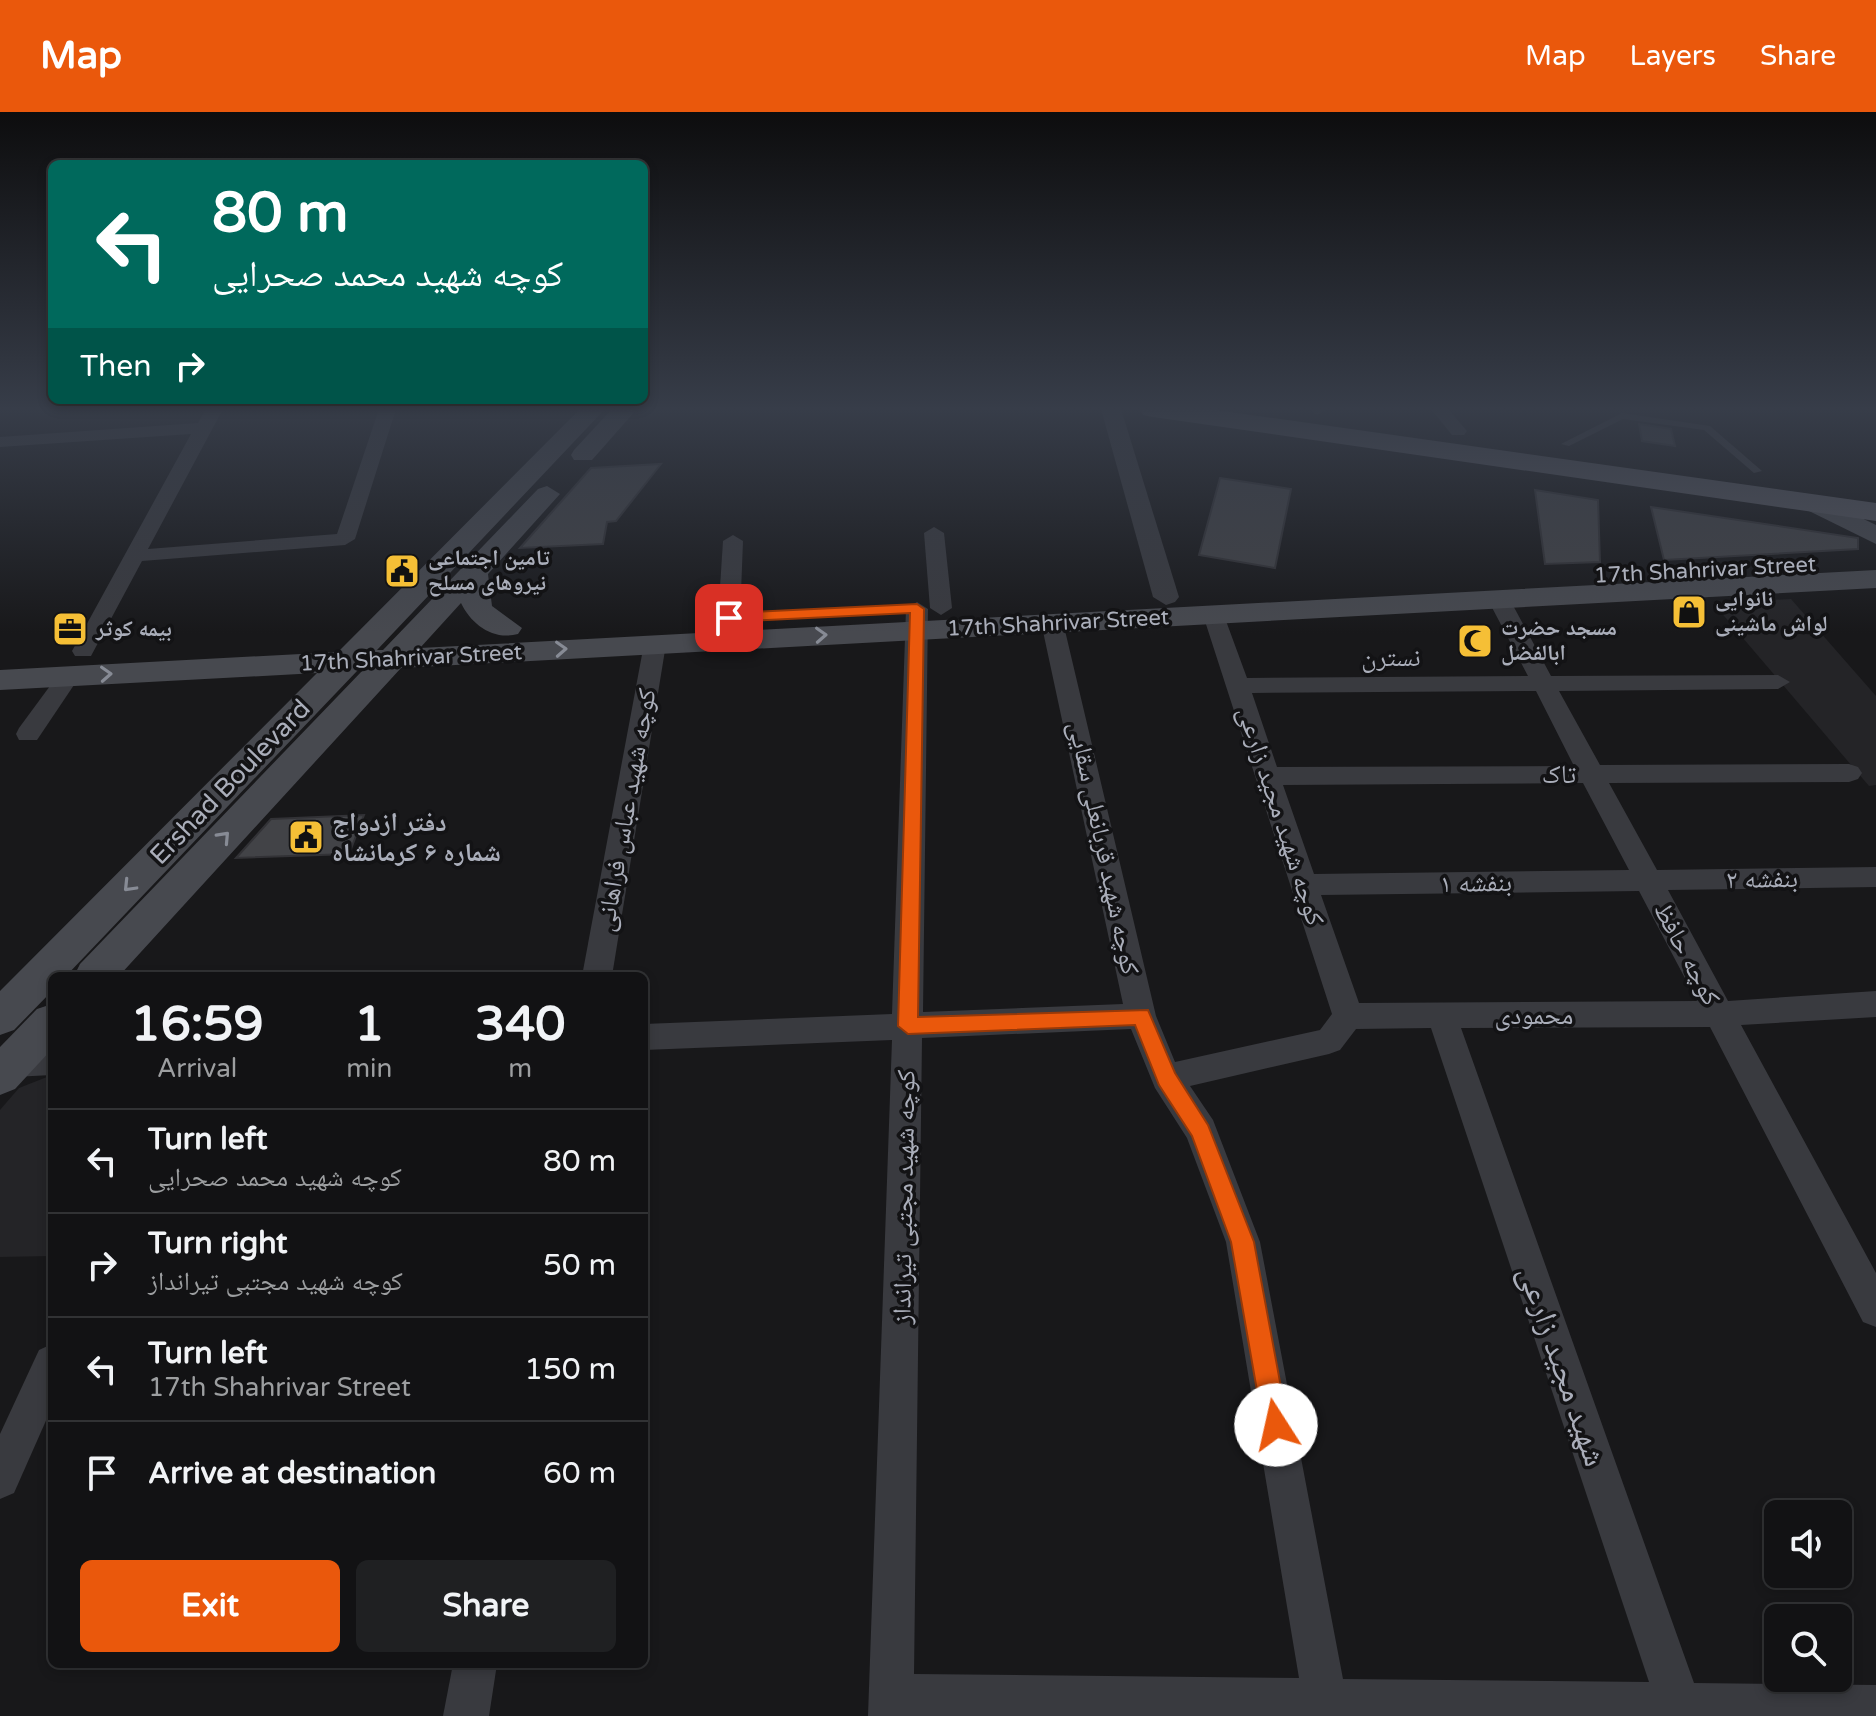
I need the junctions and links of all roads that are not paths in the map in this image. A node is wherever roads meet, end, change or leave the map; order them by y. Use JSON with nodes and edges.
{"nodes":[{"id":1,"x":173,"y":484,"type":"edge"},
{"id":2,"x":363,"y":484,"type":"edge"},
{"id":3,"x":539,"y":484,"type":"edge"},
{"id":4,"x":1133,"y":484,"type":"edge"},
{"id":5,"x":1675,"y":484,"type":"edge"},
{"id":6,"x":1853,"y":484,"type":"edge"},
{"id":7,"x":1876,"y":487,"type":"edge"},
{"id":8,"x":532,"y":491,"type":"junction"},
{"id":9,"x":1816,"y":504,"type":"junction"},
{"id":10,"x":1876,"y":512,"type":"edge"},
{"id":11,"x":934,"y":533,"type":"dead end"},
{"id":12,"x":1876,"y":536,"type":"edge"},
{"id":13,"x":733,"y":541,"type":"dead end"},
{"id":14,"x":134,"y":556,"type":"junction"},
{"id":15,"x":1876,"y":561,"type":"edge"},
{"id":16,"x":474,"y":573,"type":"junction"},
{"id":17,"x":1876,"y":579,"type":"edge"},
{"id":18,"x":1166,"y":597,"type":"junction"},
{"id":19,"x":1498,"y":598,"type":"junction"},
{"id":20,"x":925,"y":615,"type":"junction"},
{"id":21,"x":1214,"y":615,"type":"junction"},
{"id":22,"x":729,"y":618,"type":"junction"},
{"id":23,"x":1052,"y":622,"type":"junction"},
{"id":24,"x":507,"y":628,"type":"junction"},
{"id":25,"x":416,"y":633,"type":"junction"},
{"id":26,"x":655,"y":644,"type":"junction"},
{"id":27,"x":383,"y":646,"type":"junction"},
{"id":28,"x":0,"y":655,"type":"edge"},
{"id":29,"x":348,"y":661,"type":"junction"},
{"id":30,"x":76,"y":664,"type":"junction"},
{"id":31,"x":252,"y":667,"type":"junction"},
{"id":32,"x":0,"y":680,"type":"edge"},
{"id":33,"x":1778,"y":682,"type":"dead end"},
{"id":34,"x":1544,"y":684,"type":"junction"},
{"id":35,"x":1238,"y":686,"type":"junction"},
{"id":36,"x":287,"y":724,"type":"junction"},
{"id":37,"x":28,"y":734,"type":"dead end"},
{"id":38,"x":1849,"y":773,"type":"dead end"},
{"id":39,"x":1592,"y":774,"type":"junction"},
{"id":40,"x":1268,"y":776,"type":"junction"},
{"id":41,"x":1876,"y":877,"type":"edge"},
{"id":42,"x":1648,"y":880,"type":"junction"},
{"id":43,"x":1305,"y":885,"type":"junction"},
{"id":44,"x":98,"y":972,"type":"edge"},
{"id":45,"x":598,"y":972,"type":"edge"},
{"id":46,"x":1876,"y":1004,"type":"edge"},
{"id":47,"x":1719,"y":1014,"type":"junction"},
{"id":48,"x":1141,"y":1016,"type":"junction"},
{"id":49,"x":1348,"y":1016,"type":"junction"},
{"id":50,"x":1442,"y":1016,"type":"junction"},
{"id":51,"x":0,"y":1018,"type":"edge"},
{"id":52,"x":908,"y":1026,"type":"junction"},
{"id":53,"x":48,"y":1027,"type":"edge"},
{"id":54,"x":648,"y":1037,"type":"edge"},
{"id":55,"x":22,"y":1067,"type":"edge"},
{"id":56,"x":1166,"y":1078,"type":"junction"},
{"id":57,"x":1876,"y":1309,"type":"edge"},
{"id":58,"x":48,"y":1372,"type":"edge"},
{"id":59,"x":0,"y":1479,"type":"edge"},
{"id":60,"x":474,"y":1668,"type":"edge"},
{"id":61,"x":892,"y":1706,"type":"edge"},
{"id":62,"x":1876,"y":1707,"type":"edge"},
{"id":63,"x":1326,"y":1708,"type":"edge"},
{"id":64,"x":1681,"y":1710,"type":"edge"},
{"id":65,"x":466,"y":1716,"type":"edge"}],
"edges":[{"from":1,"to":14,"type":"street"},
{"from":2,"to":14,"type":"street"},
{"from":3,"to":8,"type":"main road","name":"Ershad Boulevard"},
{"from":4,"to":18,"type":"street"},
{"from":5,"to":9,"type":"main road"},
{"from":6,"to":7,"type":"main road"},
{"from":8,"to":16,"type":"main road","name":"Ershad Boulevard"},
{"from":8,"to":27,"type":"main road","name":"Ershad Boulevard"},
{"from":9,"to":10,"type":"main road"},
{"from":9,"to":12,"type":"main road"},
{"from":11,"to":20,"type":"street","name":"کوچه شهید مجتبی تیرانداز"},
{"from":13,"to":22,"type":"street"},
{"from":14,"to":30,"type":"street"},
{"from":15,"to":18,"type":"main road","name":"17th Shahrivar Street"},
{"from":16,"to":24,"type":"main road"},
{"from":16,"to":25,"type":"main road","name":"Ershad Boulevard"},
{"from":17,"to":19,"type":"main road","name":"17th Shahrivar Street"},
{"from":18,"to":20,"type":"main road","name":"17th Shahrivar Street"},
{"from":19,"to":21,"type":"main road","name":"17th Shahrivar Street"},
{"from":19,"to":34,"type":"street","name":"کوچه حافظ"},
{"from":20,"to":22,"type":"main road","name":"17th Shahrivar Street"},
{"from":20,"to":23,"type":"main road","name":"17th Shahrivar Street"},
{"from":26,"to":20,"type":"main road","name":"17th Shahrivar Street","one_way":true},
{"from":20,"to":52,"type":"street","name":"کوچه شهید مجتبی تیرانداز"},
{"from":21,"to":23,"type":"main road","name":"17th Shahrivar Street"},
{"from":21,"to":35,"type":"street","name":"کوچه شهید مجید زارعی"},
{"from":22,"to":24,"type":"main road","name":"17th Shahrivar Street"},
{"from":23,"to":48,"type":"street","name":"کوچه شهید قربانعلی سقایی"},
{"from":24,"to":25,"type":"main road","name":"17th Shahrivar Street"},
{"from":25,"to":27,"type":"main road","name":"Ershad Boulevard"},
{"from":27,"to":26,"type":"main road","name":"17th Shahrivar Street","one_way":true},
{"from":26,"to":45,"type":"street","name":"کوچه شهید عباس فراهانی"},
{"from":27,"to":29,"type":"main road","name":"Ershad Boulevard"},
{"from":27,"to":30,"type":"main road","name":"17th Shahrivar Street"},
{"from":44,"to":27,"type":"main road","name":"Ershad Boulevard","one_way":true},
{"from":28,"to":30,"type":"main road","name":"17th Shahrivar Street"},
{"from":29,"to":31,"type":"main road","name":"17th Shahrivar Street"},
{"from":29,"to":36,"type":"main road","name":"Ershad Boulevard"},
{"from":30,"to":31,"type":"main road","name":"17th Shahrivar Street","one_way":true},
{"from":30,"to":32,"type":"main road","name":"17th Shahrivar Street"},
{"from":30,"to":37,"type":"street"},
{"from":31,"to":36,"type":"main road"},
{"from":33,"to":34,"type":"street","name":"نسترن"},
{"from":34,"to":35,"type":"street","name":"نسترن"},
{"from":34,"to":39,"type":"street","name":"کوچه حافظ"},
{"from":35,"to":40,"type":"street","name":"کوچه شهید مجید زارعی"},
{"from":36,"to":51,"type":"main road","name":"Ershad Boulevard","one_way":true},
{"from":38,"to":39,"type":"street","name":"تاک"},
{"from":39,"to":40,"type":"street","name":"تاک"},
{"from":39,"to":42,"type":"street","name":"کوچه حافظ"},
{"from":40,"to":43,"type":"street","name":"کوچه شهید مجید زارعی"},
{"from":41,"to":42,"type":"street","name":"بنفشه ۲"},
{"from":42,"to":43,"type":"street","name":"بنفشه ۱"},
{"from":42,"to":47,"type":"street","name":"کوچه حافظ"},
{"from":43,"to":49,"type":"street","name":"کوچه شهید مجید زارعی"},
{"from":46,"to":47,"type":"street","name":"محمودی"},
{"from":47,"to":50,"type":"street","name":"محمودی"},
{"from":47,"to":57,"type":"street","name":"کوچه حافظ"},
{"from":48,"to":52,"type":"street"},
{"from":48,"to":56,"type":"street","name":"کوچه شهید قربانعلی سقایی"},
{"from":49,"to":50,"type":"street","name":"محمودی"},
{"from":49,"to":56,"type":"street"},
{"from":50,"to":64,"type":"street","name":"شهید مجید زارعی"},
{"from":52,"to":54,"type":"street"},
{"from":52,"to":61,"type":"street","name":"کوچه شهید مجتبی تیرانداز"},
{"from":53,"to":55,"type":"main road"},
{"from":56,"to":63,"type":"street","name":"کوچه شهید قربانعلی سقایی"},
{"from":58,"to":59,"type":"street"},
{"from":60,"to":65,"type":"street"},
{"from":61,"to":63,"type":"street"},
{"from":62,"to":64,"type":"street"},
{"from":63,"to":64,"type":"street"}]}
